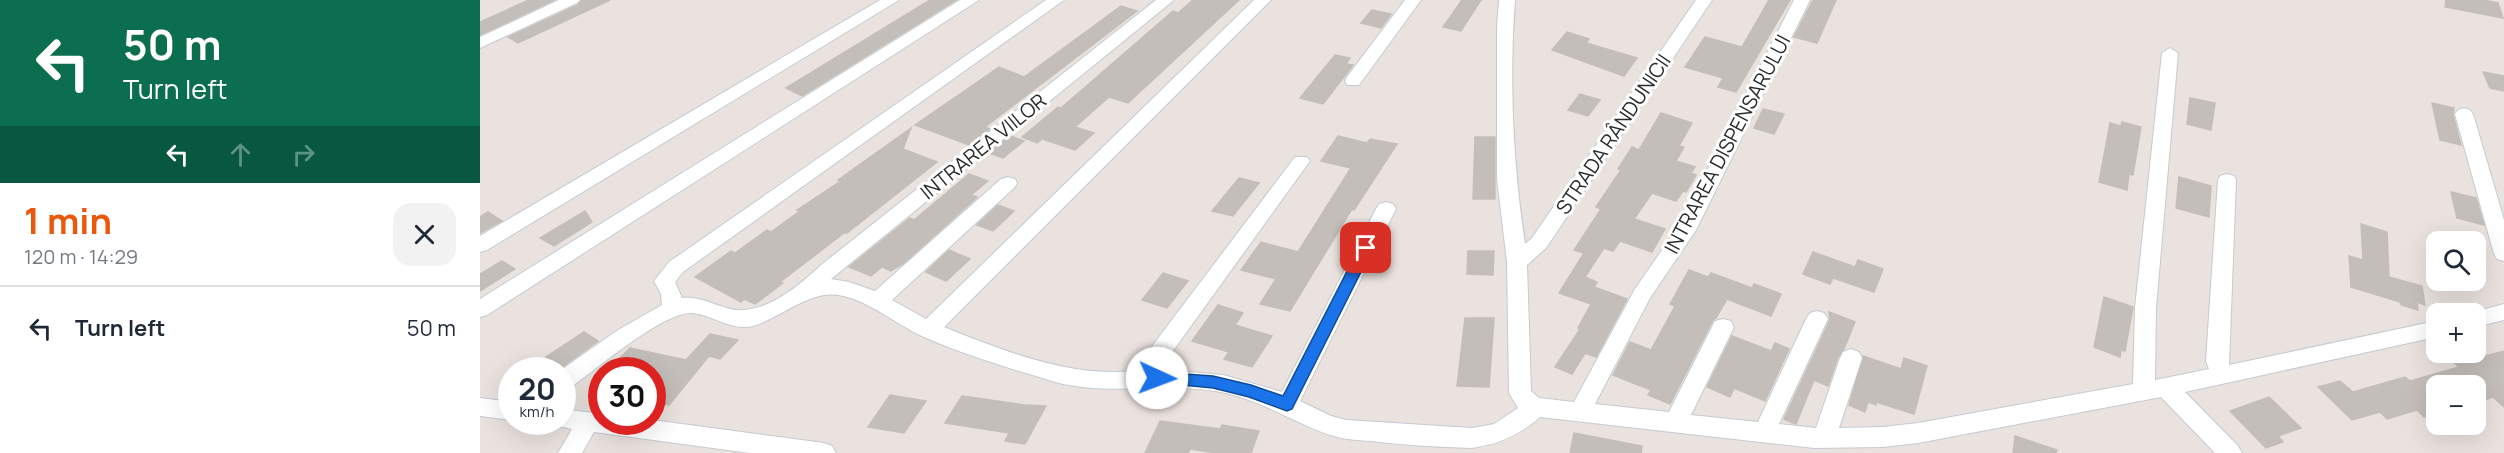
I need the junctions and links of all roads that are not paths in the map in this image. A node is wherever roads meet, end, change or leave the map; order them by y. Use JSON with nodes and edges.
{"nodes":[{"id":1,"x":572,"y":0,"type":"edge"},
{"id":2,"x":891,"y":0,"type":"edge"},
{"id":3,"x":971,"y":0,"type":"edge"},
{"id":4,"x":1056,"y":0,"type":"edge"},
{"id":5,"x":1166,"y":0,"type":"edge"},
{"id":6,"x":1263,"y":0,"type":"edge"},
{"id":7,"x":1413,"y":0,"type":"edge"},
{"id":8,"x":1507,"y":0,"type":"edge"},
{"id":9,"x":1704,"y":0,"type":"edge"},
{"id":10,"x":1802,"y":0,"type":"edge"},
{"id":11,"x":480,"y":43,"type":"edge"},
{"id":12,"x":2170,"y":53,"type":"dead end"},
{"id":13,"x":1353,"y":81,"type":"dead end"},
{"id":14,"x":2464,"y":114,"type":"dead end"},
{"id":15,"x":1301,"y":161,"type":"dead end"},
{"id":16,"x":2227,"y":180,"type":"dead end"},
{"id":17,"x":1008,"y":183,"type":"dead end"},
{"id":18,"x":1386,"y":209,"type":"dead end"},
{"id":19,"x":480,"y":245,"type":"edge"},
{"id":20,"x":2504,"y":254,"type":"edge"},
{"id":21,"x":1517,"y":262,"type":"junction"},
{"id":22,"x":803,"y":295,"type":"junction"},
{"id":23,"x":876,"y":302,"type":"junction"},
{"id":24,"x":673,"y":307,"type":"junction"},
{"id":25,"x":480,"y":309,"type":"edge"},
{"id":26,"x":2504,"y":312,"type":"edge"},
{"id":27,"x":2486,"y":316,"type":"edge"},
{"id":28,"x":1817,"y":319,"type":"dead end"},
{"id":29,"x":1723,"y":327,"type":"dead end"},
{"id":30,"x":928,"y":330,"type":"junction"},
{"id":31,"x":2426,"y":331,"type":"edge"},
{"id":32,"x":1851,"y":358,"type":"dead end"},
{"id":33,"x":576,"y":373,"type":"edge"},
{"id":34,"x":2223,"y":375,"type":"junction"},
{"id":35,"x":1157,"y":378,"type":"junction"},
{"id":36,"x":2156,"y":389,"type":"junction"},
{"id":37,"x":1287,"y":405,"type":"junction"},
{"id":38,"x":480,"y":407,"type":"edge"},
{"id":39,"x":1535,"y":407,"type":"junction"},
{"id":40,"x":498,"y":409,"type":"edge"},
{"id":41,"x":1580,"y":412,"type":"junction"},
{"id":42,"x":576,"y":420,"type":"edge"},
{"id":43,"x":588,"y":422,"type":"joint"},
{"id":44,"x":1675,"y":423,"type":"junction"},
{"id":45,"x":666,"y":432,"type":"edge"},
{"id":46,"x":1764,"y":433,"type":"junction"},
{"id":47,"x":1816,"y":443,"type":"edge"},
{"id":48,"x":570,"y":453,"type":"edge"},
{"id":49,"x":824,"y":453,"type":"edge"},
{"id":50,"x":2230,"y":453,"type":"edge"}],
"edges":[{"from":1,"to":11,"type":"street"},
{"from":2,"to":19,"type":"street"},
{"from":3,"to":25,"type":"street"},
{"from":4,"to":24,"type":"street"},
{"from":5,"to":22,"type":"street","name":"INTRAREA VIILOR"},
{"from":6,"to":30,"type":"street"},
{"from":7,"to":13,"type":"street"},
{"from":8,"to":21,"type":"street"},
{"from":9,"to":21,"type":"street","name":"STRADA RÂNDUNICII"},
{"from":10,"to":41,"type":"street","name":"INTRAREA DISPENSARULUI"},
{"from":12,"to":36,"type":"street"},
{"from":14,"to":20,"type":"street"},
{"from":15,"to":35,"type":"street"},
{"from":16,"to":34,"type":"street"},
{"from":17,"to":23,"type":"street"},
{"from":18,"to":37,"type":"street"},
{"from":21,"to":39,"type":"street"},
{"from":22,"to":23,"type":"street"},
{"from":22,"to":24,"type":"street"},
{"from":23,"to":30,"type":"street"},
{"from":24,"to":33,"type":"street"},
{"from":26,"to":27,"type":"street"},
{"from":28,"to":46,"type":"street"},
{"from":29,"to":44,"type":"street"},
{"from":30,"to":35,"type":"street"},
{"from":31,"to":34,"type":"street"},
{"from":32,"to":47,"type":"street"},
{"from":34,"to":36,"type":"street"},
{"from":35,"to":37,"type":"street"},
{"from":36,"to":47,"type":"street"},
{"from":36,"to":50,"type":"street"},
{"from":37,"to":39,"type":"street"},
{"from":38,"to":40,"type":"street"},
{"from":39,"to":41,"type":"street"},
{"from":41,"to":44,"type":"street"},
{"from":42,"to":43,"type":"street"},
{"from":43,"to":48,"type":"street"},
{"from":44,"to":46,"type":"street"},
{"from":45,"to":49,"type":"street"},
{"from":46,"to":47,"type":"street"}]}
